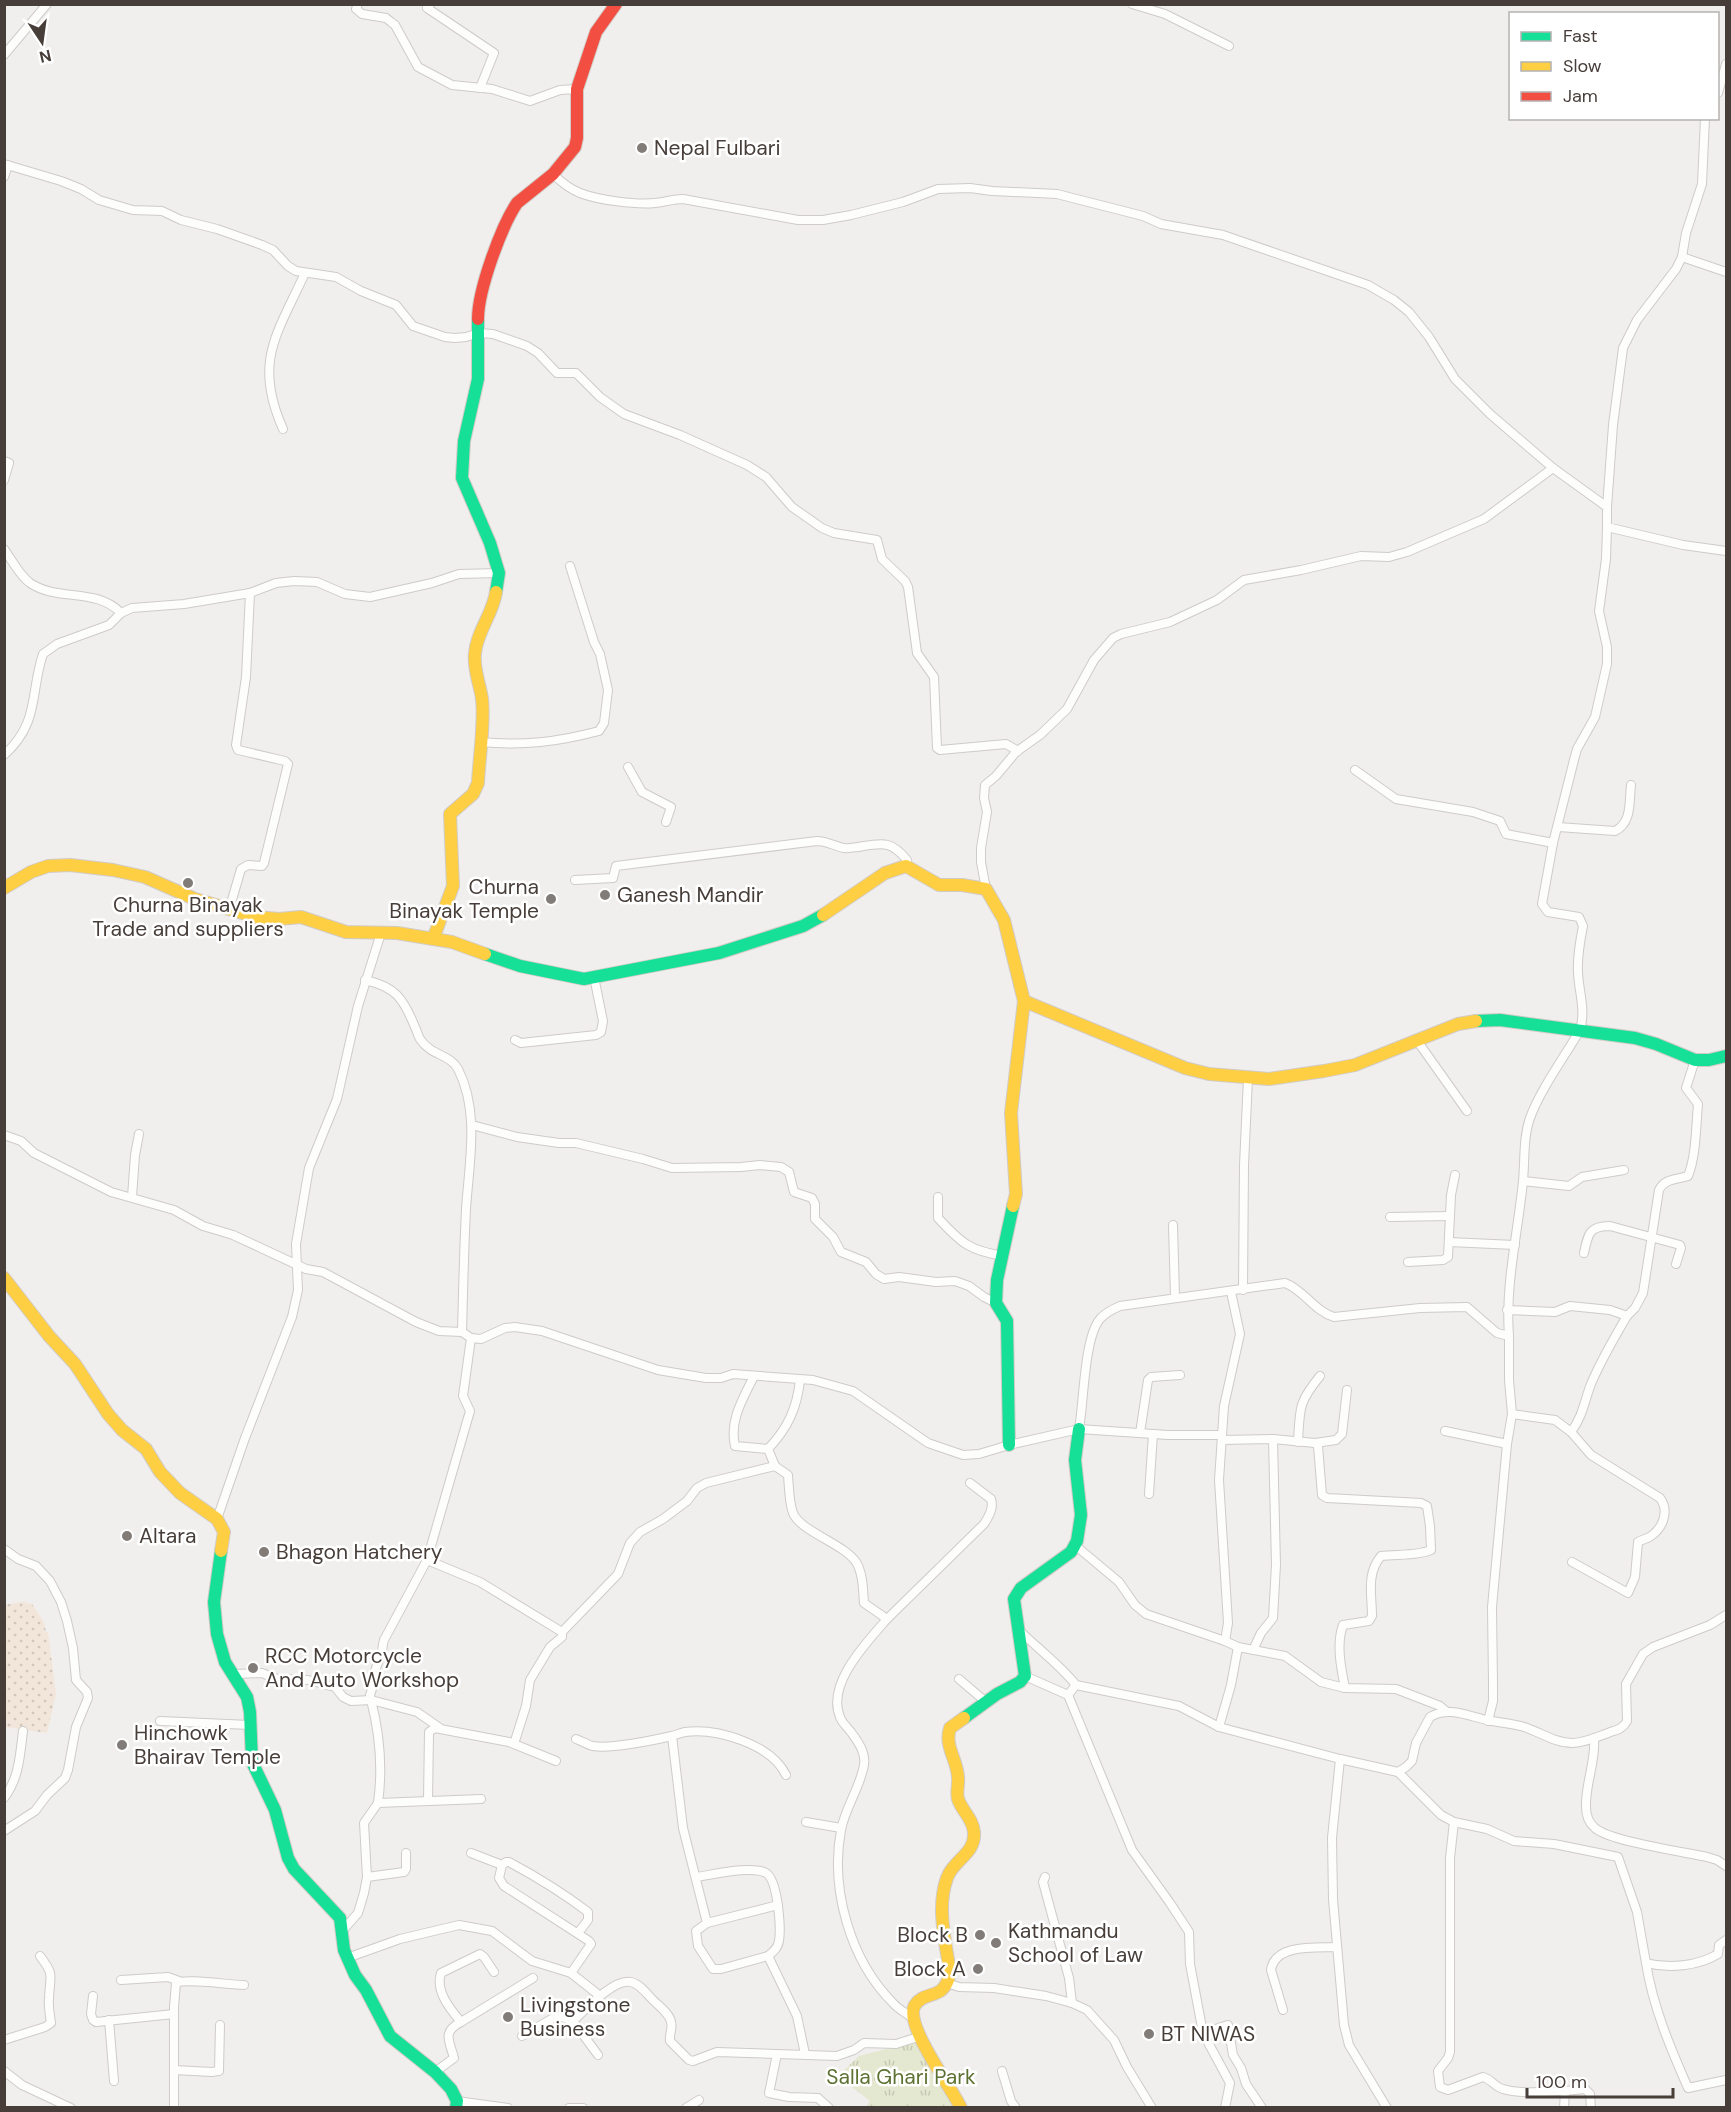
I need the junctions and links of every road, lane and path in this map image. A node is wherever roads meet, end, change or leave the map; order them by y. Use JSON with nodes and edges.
{"nodes":[{"id":1,"x":47,"y":4,"type":"edge"},
{"id":2,"x":358,"y":4,"type":"edge"},
{"id":3,"x":430,"y":4,"type":"edge"},
{"id":4,"x":616,"y":4,"type":"edge"},
{"id":5,"x":1132,"y":4,"type":"edge"},
{"id":6,"x":1229,"y":46,"type":"dead end"},
{"id":7,"x":4,"y":55,"type":"edge"},
{"id":8,"x":1726,"y":64,"type":"edge"},
{"id":9,"x":480,"y":88,"type":"junction"},
{"id":10,"x":577,"y":89,"type":"junction"},
{"id":11,"x":1719,"y":89,"type":"edge"},
{"id":12,"x":1705,"y":120,"type":"edge"},
{"id":13,"x":6,"y":164,"type":"edge"},
{"id":14,"x":553,"y":174,"type":"junction"},
{"id":15,"x":4,"y":177,"type":"edge"},
{"id":16,"x":1682,"y":257,"type":"junction"},
{"id":17,"x":1726,"y":272,"type":"edge"},
{"id":18,"x":305,"y":273,"type":"junction"},
{"id":19,"x":478,"y":333,"type":"junction"},
{"id":20,"x":283,"y":429,"type":"dead end"},
{"id":21,"x":4,"y":461,"type":"edge"},
{"id":22,"x":1553,"y":468,"type":"junction"},
{"id":23,"x":4,"y":480,"type":"edge"},
{"id":24,"x":1607,"y":507,"type":"junction"},
{"id":25,"x":1607,"y":527,"type":"junction"},
{"id":26,"x":4,"y":549,"type":"edge"},
{"id":27,"x":1726,"y":551,"type":"edge"},
{"id":28,"x":570,"y":566,"type":"dead end"},
{"id":29,"x":499,"y":573,"type":"junction"},
{"id":30,"x":250,"y":593,"type":"junction"},
{"id":31,"x":121,"y":613,"type":"junction"},
{"id":32,"x":480,"y":742,"type":"junction"},
{"id":33,"x":1018,"y":751,"type":"junction"},
{"id":34,"x":4,"y":755,"type":"edge"},
{"id":35,"x":628,"y":767,"type":"dead end"},
{"id":36,"x":1355,"y":770,"type":"dead end"},
{"id":37,"x":1631,"y":785,"type":"dead end"},
{"id":38,"x":666,"y":822,"type":"dead end"},
{"id":39,"x":1558,"y":827,"type":"junction"},
{"id":40,"x":1553,"y":843,"type":"junction"},
{"id":41,"x":907,"y":860,"type":"dead end"},
{"id":42,"x":575,"y":880,"type":"dead end"},
{"id":43,"x":4,"y":888,"type":"edge"},
{"id":44,"x":986,"y":889,"type":"junction"},
{"id":45,"x":229,"y":910,"type":"junction"},
{"id":46,"x":381,"y":933,"type":"junction"},
{"id":47,"x":433,"y":939,"type":"junction"},
{"id":48,"x":594,"y":977,"type":"junction"},
{"id":49,"x":365,"y":980,"type":"junction"},
{"id":50,"x":1024,"y":1001,"type":"junction"},
{"id":51,"x":1580,"y":1030,"type":"junction"},
{"id":52,"x":515,"y":1040,"type":"dead end"},
{"id":53,"x":1418,"y":1042,"type":"junction"},
{"id":54,"x":1726,"y":1056,"type":"edge"},
{"id":55,"x":1695,"y":1060,"type":"junction"},
{"id":56,"x":1248,"y":1078,"type":"junction"},
{"id":57,"x":1467,"y":1111,"type":"dead end"},
{"id":58,"x":472,"y":1125,"type":"junction"},
{"id":59,"x":139,"y":1134,"type":"dead end"},
{"id":60,"x":4,"y":1136,"type":"edge"},
{"id":61,"x":1624,"y":1170,"type":"dead end"},
{"id":62,"x":1455,"y":1175,"type":"dead end"},
{"id":63,"x":1523,"y":1181,"type":"junction"},
{"id":64,"x":132,"y":1197,"type":"junction"},
{"id":65,"x":938,"y":1197,"type":"dead end"},
{"id":66,"x":1450,"y":1216,"type":"junction"},
{"id":67,"x":1390,"y":1217,"type":"dead end"},
{"id":68,"x":1173,"y":1225,"type":"dead end"},
{"id":69,"x":1651,"y":1237,"type":"junction"},
{"id":70,"x":1449,"y":1242,"type":"junction"},
{"id":71,"x":1515,"y":1245,"type":"junction"},
{"id":72,"x":1584,"y":1252,"type":"dead end"},
{"id":73,"x":1004,"y":1256,"type":"junction"},
{"id":74,"x":1408,"y":1262,"type":"dead end"},
{"id":75,"x":298,"y":1264,"type":"junction"},
{"id":76,"x":1677,"y":1264,"type":"dead end"},
{"id":77,"x":4,"y":1278,"type":"edge"},
{"id":78,"x":1243,"y":1290,"type":"junction"},
{"id":79,"x":1231,"y":1292,"type":"junction"},
{"id":80,"x":1175,"y":1297,"type":"junction"},
{"id":81,"x":996,"y":1302,"type":"junction"},
{"id":82,"x":1507,"y":1310,"type":"junction"},
{"id":83,"x":1627,"y":1316,"type":"junction"},
{"id":84,"x":462,"y":1332,"type":"junction"},
{"id":85,"x":1509,"y":1336,"type":"junction"},
{"id":86,"x":471,"y":1338,"type":"junction"},
{"id":87,"x":1180,"y":1375,"type":"dead end"},
{"id":88,"x":754,"y":1376,"type":"junction"},
{"id":89,"x":1320,"y":1376,"type":"dead end"},
{"id":90,"x":800,"y":1380,"type":"junction"},
{"id":91,"x":1347,"y":1390,"type":"dead end"},
{"id":92,"x":1512,"y":1414,"type":"junction"},
{"id":93,"x":1079,"y":1429,"type":"junction"},
{"id":94,"x":1446,"y":1431,"type":"dead end"},
{"id":95,"x":1571,"y":1432,"type":"junction"},
{"id":96,"x":1140,"y":1433,"type":"junction"},
{"id":97,"x":1153,"y":1434,"type":"junction"},
{"id":98,"x":1222,"y":1438,"type":"junction"},
{"id":99,"x":1274,"y":1439,"type":"junction"},
{"id":100,"x":1298,"y":1442,"type":"junction"},
{"id":101,"x":1315,"y":1443,"type":"junction"},
{"id":102,"x":1507,"y":1444,"type":"junction"},
{"id":103,"x":1009,"y":1445,"type":"junction"},
{"id":104,"x":768,"y":1449,"type":"junction"},
{"id":105,"x":775,"y":1466,"type":"junction"},
{"id":106,"x":970,"y":1483,"type":"dead end"},
{"id":107,"x":1149,"y":1494,"type":"dead end"},
{"id":108,"x":217,"y":1519,"type":"junction"},
{"id":109,"x":1076,"y":1546,"type":"junction"},
{"id":110,"x":4,"y":1549,"type":"edge"},
{"id":111,"x":427,"y":1560,"type":"junction"},
{"id":112,"x":1572,"y":1562,"type":"dead end"},
{"id":113,"x":1726,"y":1615,"type":"edge"},
{"id":114,"x":887,"y":1619,"type":"junction"},
{"id":115,"x":1020,"y":1630,"type":"junction"},
{"id":116,"x":562,"y":1632,"type":"junction"},
{"id":117,"x":1225,"y":1641,"type":"junction"},
{"id":118,"x":1238,"y":1647,"type":"junction"},
{"id":119,"x":1253,"y":1650,"type":"junction"},
{"id":120,"x":234,"y":1674,"type":"junction"},
{"id":121,"x":1025,"y":1676,"type":"junction"},
{"id":122,"x":959,"y":1679,"type":"dead end"},
{"id":123,"x":1076,"y":1685,"type":"junction"},
{"id":124,"x":1345,"y":1688,"type":"junction"},
{"id":125,"x":1068,"y":1695,"type":"junction"},
{"id":126,"x":371,"y":1700,"type":"junction"},
{"id":127,"x":986,"y":1702,"type":"junction"},
{"id":128,"x":1446,"y":1711,"type":"junction"},
{"id":129,"x":160,"y":1721,"type":"dead end"},
{"id":130,"x":1488,"y":1721,"type":"junction"},
{"id":131,"x":250,"y":1725,"type":"junction"},
{"id":132,"x":1219,"y":1727,"type":"junction"},
{"id":133,"x":440,"y":1728,"type":"junction"},
{"id":134,"x":23,"y":1731,"type":"dead end"},
{"id":135,"x":672,"y":1736,"type":"junction"},
{"id":136,"x":1594,"y":1738,"type":"junction"},
{"id":137,"x":576,"y":1739,"type":"dead end"},
{"id":138,"x":514,"y":1744,"type":"junction"},
{"id":139,"x":1340,"y":1759,"type":"junction"},
{"id":140,"x":556,"y":1761,"type":"dead end"},
{"id":141,"x":1398,"y":1772,"type":"junction"},
{"id":142,"x":786,"y":1775,"type":"dead end"},
{"id":143,"x":4,"y":1798,"type":"edge"},
{"id":144,"x":482,"y":1798,"type":"dead end"},
{"id":145,"x":428,"y":1800,"type":"junction"},
{"id":146,"x":378,"y":1803,"type":"junction"},
{"id":147,"x":806,"y":1822,"type":"dead end"},
{"id":148,"x":1454,"y":1822,"type":"junction"},
{"id":149,"x":841,"y":1828,"type":"junction"},
{"id":150,"x":4,"y":1831,"type":"edge"},
{"id":151,"x":406,"y":1853,"type":"dead end"},
{"id":152,"x":471,"y":1853,"type":"dead end"},
{"id":153,"x":502,"y":1865,"type":"junction"},
{"id":154,"x":1726,"y":1866,"type":"edge"},
{"id":155,"x":367,"y":1877,"type":"junction"},
{"id":156,"x":696,"y":1877,"type":"junction"},
{"id":157,"x":1045,"y":1877,"type":"dead end"},
{"id":158,"x":778,"y":1905,"type":"junction"},
{"id":159,"x":707,"y":1923,"type":"junction"},
{"id":160,"x":343,"y":1930,"type":"junction"},
{"id":161,"x":578,"y":1933,"type":"junction"},
{"id":162,"x":1726,"y":1940,"type":"edge"},
{"id":163,"x":1337,"y":1947,"type":"junction"},
{"id":164,"x":40,"y":1956,"type":"dead end"},
{"id":165,"x":768,"y":1956,"type":"junction"},
{"id":166,"x":347,"y":1958,"type":"junction"},
{"id":167,"x":1646,"y":1963,"type":"junction"},
{"id":168,"x":494,"y":1972,"type":"dead end"},
{"id":169,"x":571,"y":1973,"type":"junction"},
{"id":170,"x":533,"y":1978,"type":"dead end"},
{"id":171,"x":121,"y":1980,"type":"dead end"},
{"id":172,"x":179,"y":1981,"type":"junction"},
{"id":173,"x":950,"y":1984,"type":"junction"},
{"id":174,"x":244,"y":1985,"type":"dead end"},
{"id":175,"x":93,"y":1996,"type":"dead end"},
{"id":176,"x":600,"y":1996,"type":"junction"},
{"id":177,"x":1072,"y":2003,"type":"junction"},
{"id":178,"x":1283,"y":2010,"type":"dead end"},
{"id":179,"x":174,"y":2014,"type":"junction"},
{"id":180,"x":912,"y":2017,"type":"junction"},
{"id":181,"x":109,"y":2020,"type":"junction"},
{"id":182,"x":573,"y":2021,"type":"junction"},
{"id":183,"x":460,"y":2022,"type":"junction"},
{"id":184,"x":220,"y":2025,"type":"dead end"},
{"id":185,"x":1203,"y":2033,"type":"junction"},
{"id":186,"x":522,"y":2037,"type":"dead end"},
{"id":187,"x":918,"y":2037,"type":"junction"},
{"id":188,"x":4,"y":2040,"type":"edge"},
{"id":189,"x":777,"y":2054,"type":"junction"},
{"id":190,"x":805,"y":2054,"type":"junction"},
{"id":191,"x":597,"y":2055,"type":"dead end"},
{"id":192,"x":174,"y":2070,"type":"junction"},
{"id":193,"x":4,"y":2071,"type":"edge"},
{"id":194,"x":1002,"y":2071,"type":"dead end"},
{"id":195,"x":435,"y":2072,"type":"junction"},
{"id":196,"x":1726,"y":2080,"type":"edge"},
{"id":197,"x":114,"y":2081,"type":"dead end"},
{"id":198,"x":1564,"y":2091,"type":"junction"},
{"id":199,"x":699,"y":2100,"type":"dead end"},
{"id":200,"x":456,"y":2104,"type":"edge"},
{"id":201,"x":71,"y":2108,"type":"edge"},
{"id":202,"x":174,"y":2108,"type":"edge"},
{"id":203,"x":508,"y":2108,"type":"edge"},
{"id":204,"x":569,"y":2108,"type":"edge"},
{"id":205,"x":583,"y":2108,"type":"edge"},
{"id":206,"x":686,"y":2108,"type":"edge"},
{"id":207,"x":829,"y":2108,"type":"edge"},
{"id":208,"x":961,"y":2108,"type":"edge"},
{"id":209,"x":1016,"y":2108,"type":"edge"},
{"id":210,"x":1152,"y":2108,"type":"edge"},
{"id":211,"x":1225,"y":2108,"type":"edge"},
{"id":212,"x":1262,"y":2108,"type":"edge"},
{"id":213,"x":1387,"y":2108,"type":"edge"},
{"id":214,"x":1564,"y":2108,"type":"edge"},
{"id":215,"x":1591,"y":2108,"type":"edge"}],
"edges":[{"from":1,"to":7,"type":"street"},
{"from":2,"to":9,"type":"street"},
{"from":3,"to":9,"type":"street"},
{"from":4,"to":10,"type":"street"},
{"from":5,"to":6,"type":"street"},
{"from":8,"to":11,"type":"street"},
{"from":9,"to":10,"type":"street"},
{"from":10,"to":14,"type":"street"},
{"from":12,"to":16,"type":"street"},
{"from":13,"to":15,"type":"street"},
{"from":13,"to":18,"type":"street"},
{"from":14,"to":19,"type":"street"},
{"from":14,"to":22,"type":"street"},
{"from":16,"to":17,"type":"street"},
{"from":16,"to":24,"type":"street"},
{"from":18,"to":19,"type":"street"},
{"from":18,"to":20,"type":"street"},
{"from":19,"to":29,"type":"street"},
{"from":19,"to":33,"type":"street"},
{"from":21,"to":23,"type":"street"},
{"from":22,"to":24,"type":"street"},
{"from":22,"to":33,"type":"street"},
{"from":24,"to":25,"type":"street"},
{"from":25,"to":27,"type":"street"},
{"from":25,"to":39,"type":"street"},
{"from":26,"to":31,"type":"street"},
{"from":28,"to":32,"type":"street"},
{"from":29,"to":30,"type":"street"},
{"from":29,"to":32,"type":"street"},
{"from":30,"to":31,"type":"street"},
{"from":30,"to":45,"type":"street"},
{"from":31,"to":34,"type":"street"},
{"from":32,"to":47,"type":"street"},
{"from":33,"to":44,"type":"street"},
{"from":35,"to":38,"type":"street"},
{"from":36,"to":40,"type":"street"},
{"from":37,"to":39,"type":"street"},
{"from":39,"to":40,"type":"street"},
{"from":40,"to":51,"type":"street"},
{"from":41,"to":42,"type":"street"},
{"from":43,"to":45,"type":"street"},
{"from":44,"to":48,"type":"street"},
{"from":44,"to":50,"type":"street"},
{"from":45,"to":46,"type":"street"},
{"from":46,"to":47,"type":"street"},
{"from":46,"to":49,"type":"street"},
{"from":47,"to":48,"type":"street"},
{"from":48,"to":52,"type":"street"},
{"from":49,"to":58,"type":"street"},
{"from":49,"to":75,"type":"street"},
{"from":50,"to":56,"type":"street"},
{"from":50,"to":73,"type":"street"},
{"from":51,"to":53,"type":"street"},
{"from":51,"to":55,"type":"street"},
{"from":51,"to":63,"type":"street"},
{"from":53,"to":56,"type":"street"},
{"from":53,"to":57,"type":"street"},
{"from":54,"to":55,"type":"street"},
{"from":55,"to":69,"type":"street"},
{"from":56,"to":78,"type":"street"},
{"from":58,"to":81,"type":"street"},
{"from":58,"to":84,"type":"street"},
{"from":59,"to":64,"type":"street"},
{"from":60,"to":64,"type":"street"},
{"from":61,"to":63,"type":"street"},
{"from":62,"to":66,"type":"street"},
{"from":63,"to":71,"type":"street"},
{"from":64,"to":75,"type":"street"},
{"from":65,"to":73,"type":"street"},
{"from":66,"to":67,"type":"street"},
{"from":66,"to":70,"type":"street"},
{"from":68,"to":80,"type":"street"},
{"from":69,"to":72,"type":"street"},
{"from":69,"to":76,"type":"street"},
{"from":69,"to":83,"type":"street"},
{"from":70,"to":71,"type":"street"},
{"from":70,"to":74,"type":"street"},
{"from":71,"to":82,"type":"street"},
{"from":73,"to":81,"type":"street"},
{"from":75,"to":84,"type":"street"},
{"from":75,"to":108,"type":"street"},
{"from":77,"to":108,"type":"street"},
{"from":78,"to":79,"type":"street"},
{"from":78,"to":85,"type":"street"},
{"from":79,"to":80,"type":"street"},
{"from":79,"to":98,"type":"street"},
{"from":80,"to":93,"type":"street"},
{"from":81,"to":103,"type":"street"},
{"from":82,"to":83,"type":"street"},
{"from":82,"to":85,"type":"street"},
{"from":83,"to":95,"type":"street"},
{"from":84,"to":86,"type":"street"},
{"from":85,"to":92,"type":"street"},
{"from":86,"to":88,"type":"street"},
{"from":86,"to":111,"type":"street"},
{"from":87,"to":96,"type":"street"},
{"from":88,"to":90,"type":"street"},
{"from":88,"to":104,"type":"street"},
{"from":89,"to":100,"type":"street"},
{"from":90,"to":103,"type":"street"},
{"from":90,"to":104,"type":"street"},
{"from":91,"to":101,"type":"street"},
{"from":92,"to":95,"type":"street"},
{"from":92,"to":102,"type":"street"},
{"from":93,"to":96,"type":"street"},
{"from":93,"to":103,"type":"street"},
{"from":93,"to":109,"type":"street"},
{"from":94,"to":102,"type":"street"},
{"from":95,"to":112,"type":"street"},
{"from":96,"to":97,"type":"street"},
{"from":97,"to":98,"type":"street"},
{"from":97,"to":107,"type":"street"},
{"from":98,"to":99,"type":"street"},
{"from":98,"to":117,"type":"street"},
{"from":99,"to":100,"type":"street"},
{"from":99,"to":119,"type":"street"},
{"from":100,"to":101,"type":"street"},
{"from":101,"to":124,"type":"street"},
{"from":102,"to":130,"type":"street"},
{"from":104,"to":105,"type":"street"},
{"from":105,"to":114,"type":"street"},
{"from":105,"to":116,"type":"street"},
{"from":106,"to":114,"type":"street"},
{"from":108,"to":120,"type":"street"},
{"from":109,"to":115,"type":"street"},
{"from":109,"to":117,"type":"street"},
{"from":110,"to":150,"type":"street"},
{"from":111,"to":116,"type":"street"},
{"from":111,"to":126,"type":"street"},
{"from":113,"to":136,"type":"street"},
{"from":114,"to":149,"type":"street"},
{"from":115,"to":121,"type":"street"},
{"from":115,"to":123,"type":"street"},
{"from":116,"to":138,"type":"street"},
{"from":117,"to":118,"type":"street"},
{"from":118,"to":119,"type":"street"},
{"from":118,"to":132,"type":"street"},
{"from":119,"to":124,"type":"street"},
{"from":120,"to":126,"type":"street"},
{"from":120,"to":131,"type":"street"},
{"from":121,"to":125,"type":"street"},
{"from":121,"to":127,"type":"street"},
{"from":122,"to":127,"type":"street"},
{"from":123,"to":125,"type":"street"},
{"from":123,"to":132,"type":"street"},
{"from":124,"to":128,"type":"street"},
{"from":125,"to":185,"type":"street"},
{"from":126,"to":133,"type":"street"},
{"from":126,"to":146,"type":"street"},
{"from":127,"to":173,"type":"street"},
{"from":128,"to":130,"type":"street"},
{"from":128,"to":141,"type":"street"},
{"from":129,"to":131,"type":"street"},
{"from":130,"to":136,"type":"street"},
{"from":131,"to":160,"type":"street"},
{"from":132,"to":139,"type":"street"},
{"from":133,"to":138,"type":"street"},
{"from":133,"to":145,"type":"street"},
{"from":134,"to":143,"type":"street"},
{"from":135,"to":137,"type":"street"},
{"from":135,"to":142,"type":"street"},
{"from":135,"to":156,"type":"street"},
{"from":136,"to":154,"type":"street"},
{"from":138,"to":140,"type":"street"},
{"from":139,"to":141,"type":"street"},
{"from":139,"to":163,"type":"street"},
{"from":141,"to":148,"type":"street"},
{"from":144,"to":145,"type":"street"},
{"from":145,"to":146,"type":"street"},
{"from":146,"to":155,"type":"street"},
{"from":147,"to":149,"type":"street"},
{"from":148,"to":167,"type":"street"},
{"from":148,"to":198,"type":"street"},
{"from":149,"to":180,"type":"street"},
{"from":151,"to":155,"type":"street"},
{"from":152,"to":153,"type":"street"},
{"from":153,"to":161,"type":"street"},
{"from":153,"to":161,"type":"street"},
{"from":155,"to":160,"type":"street"},
{"from":156,"to":158,"type":"street"},
{"from":156,"to":159,"type":"street"},
{"from":157,"to":177,"type":"street"},
{"from":158,"to":159,"type":"street"},
{"from":158,"to":165,"type":"street"},
{"from":159,"to":165,"type":"street"},
{"from":160,"to":166,"type":"street"},
{"from":161,"to":169,"type":"street"},
{"from":162,"to":167,"type":"street"},
{"from":163,"to":178,"type":"street"},
{"from":163,"to":213,"type":"street"},
{"from":164,"to":188,"type":"street"},
{"from":165,"to":190,"type":"street"},
{"from":166,"to":169,"type":"street"},
{"from":166,"to":195,"type":"street"},
{"from":167,"to":196,"type":"street"},
{"from":168,"to":183,"type":"street"},
{"from":169,"to":176,"type":"street"},
{"from":170,"to":183,"type":"street"},
{"from":171,"to":172,"type":"street"},
{"from":172,"to":174,"type":"street"},
{"from":172,"to":179,"type":"street"},
{"from":173,"to":177,"type":"street"},
{"from":173,"to":180,"type":"street"},
{"from":175,"to":181,"type":"street"},
{"from":176,"to":182,"type":"street"},
{"from":176,"to":189,"type":"street"},
{"from":177,"to":210,"type":"street"},
{"from":179,"to":181,"type":"street"},
{"from":179,"to":192,"type":"street"},
{"from":180,"to":187,"type":"street"},
{"from":181,"to":197,"type":"street"},
{"from":182,"to":186,"type":"street"},
{"from":182,"to":191,"type":"street"},
{"from":183,"to":195,"type":"street"},
{"from":184,"to":192,"type":"street"},
{"from":185,"to":211,"type":"street"},
{"from":185,"to":212,"type":"street"},
{"from":187,"to":190,"type":"street"},
{"from":187,"to":208,"type":"street"},
{"from":189,"to":190,"type":"street"},
{"from":189,"to":207,"type":"street"},
{"from":192,"to":202,"type":"street"},
{"from":193,"to":201,"type":"street"},
{"from":194,"to":209,"type":"street"},
{"from":195,"to":200,"type":"street"},
{"from":198,"to":214,"type":"street"},
{"from":198,"to":215,"type":"street"},
{"from":199,"to":206,"type":"street"},
{"from":200,"to":203,"type":"street"},
{"from":204,"to":205,"type":"street"}]}
